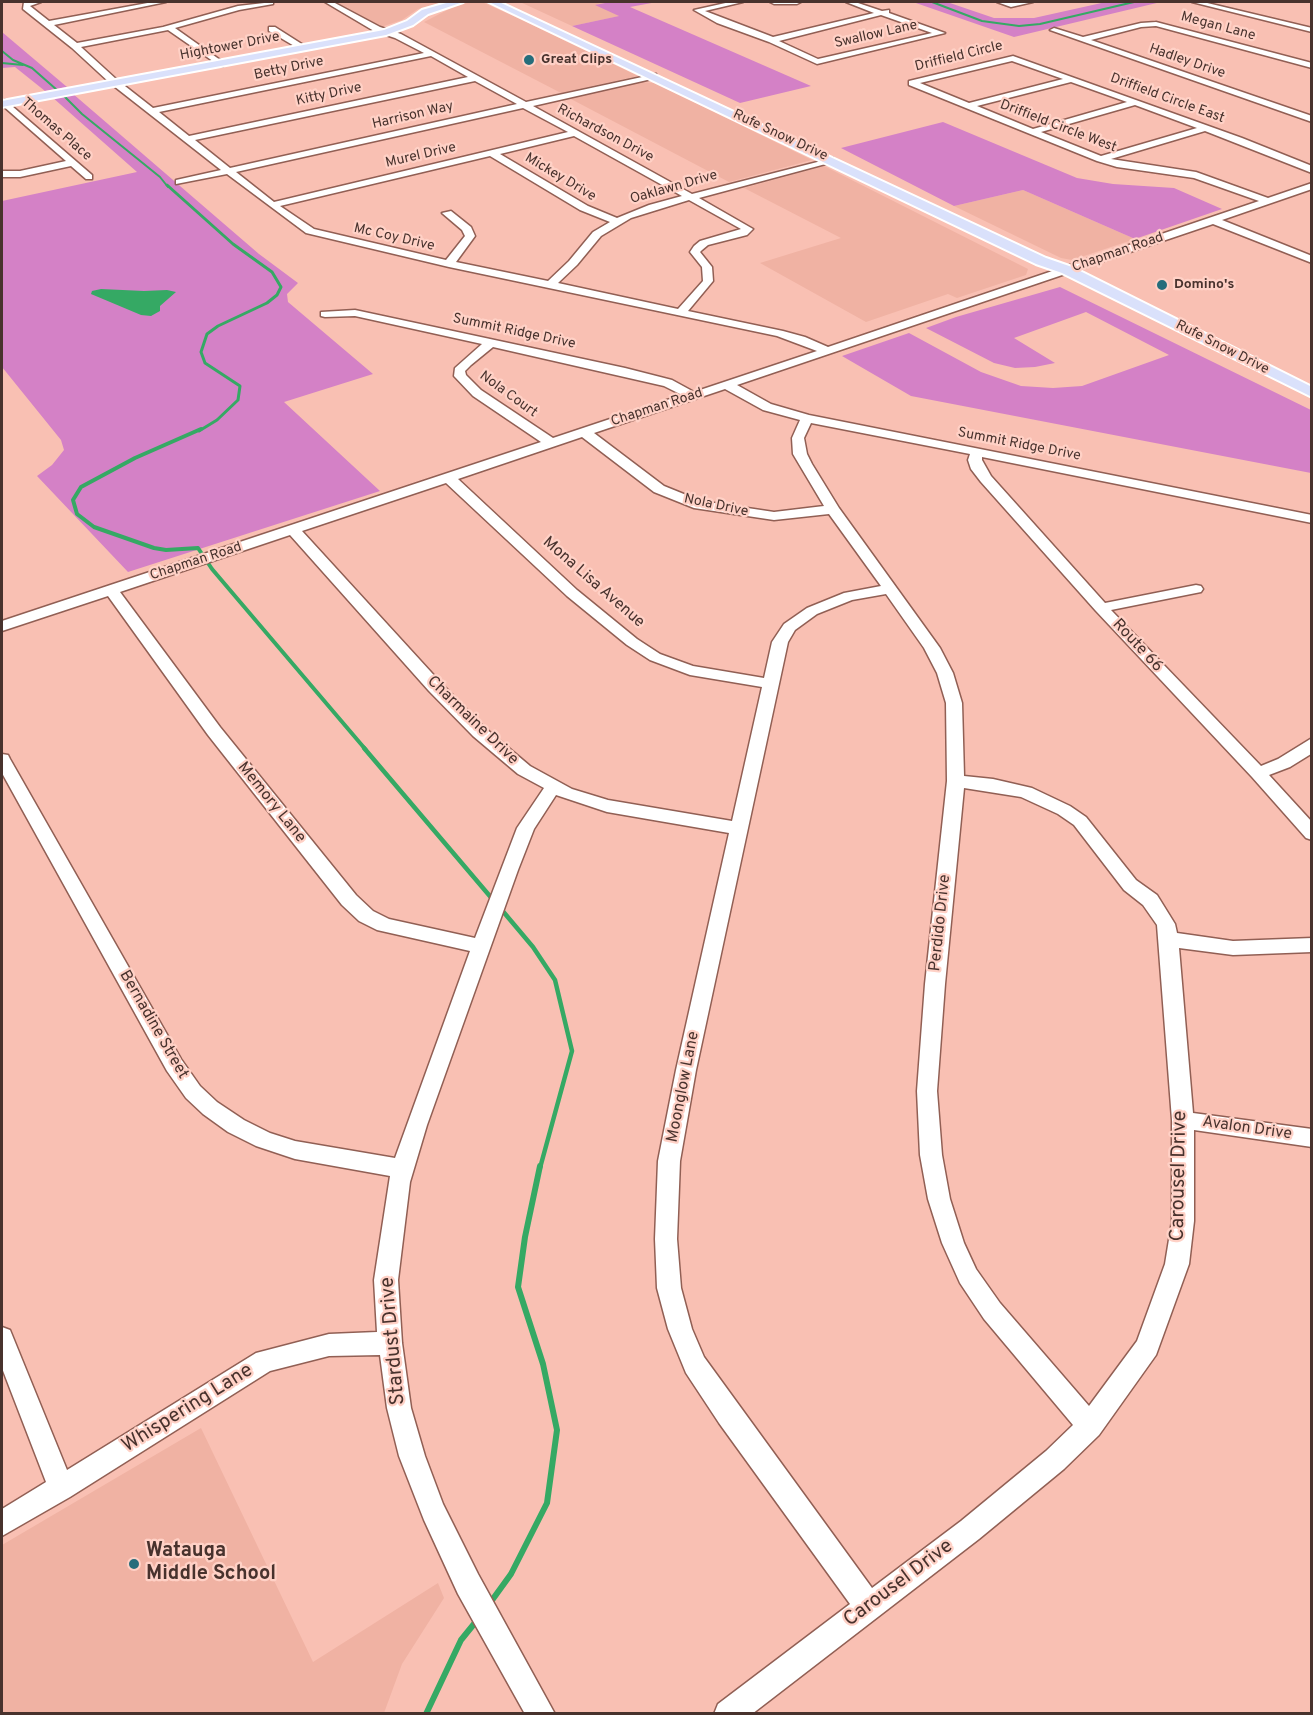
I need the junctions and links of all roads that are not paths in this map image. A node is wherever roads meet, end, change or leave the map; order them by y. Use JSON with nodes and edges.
{"nodes":[{"id":1,"x":38,"y":2,"type":"edge"},
{"id":2,"x":162,"y":2,"type":"edge"},
{"id":3,"x":270,"y":2,"type":"edge"},
{"id":4,"x":328,"y":2,"type":"edge"},
{"id":5,"x":458,"y":2,"type":"edge"},
{"id":6,"x":495,"y":2,"type":"edge"},
{"id":7,"x":738,"y":2,"type":"edge"},
{"id":8,"x":775,"y":2,"type":"edge"},
{"id":9,"x":797,"y":2,"type":"edge"},
{"id":10,"x":849,"y":2,"type":"edge"},
{"id":11,"x":1001,"y":2,"type":"edge"},
{"id":12,"x":1029,"y":2,"type":"edge"},
{"id":13,"x":1196,"y":2,"type":"edge"},
{"id":14,"x":1238,"y":4,"type":"dead end"},
{"id":15,"x":1221,"y":8,"type":"junction"},
{"id":16,"x":886,"y":12,"type":"junction"},
{"id":17,"x":48,"y":24,"type":"junction"},
{"id":18,"x":170,"y":28,"type":"junction"},
{"id":19,"x":272,"y":29,"type":"dead end"},
{"id":20,"x":1054,"y":30,"type":"dead end"},
{"id":21,"x":1311,"y":30,"type":"edge"},
{"id":22,"x":386,"y":32,"type":"junction"},
{"id":23,"x":772,"y":40,"type":"junction"},
{"id":24,"x":1082,"y":40,"type":"junction"},
{"id":25,"x":75,"y":46,"type":"junction"},
{"id":26,"x":304,"y":48,"type":"junction"},
{"id":27,"x":431,"y":54,"type":"junction"},
{"id":28,"x":1013,"y":58,"type":"joint"},
{"id":29,"x":220,"y":64,"type":"junction"},
{"id":30,"x":1311,"y":66,"type":"edge"},
{"id":31,"x":653,"y":76,"type":"junction"},
{"id":32,"x":475,"y":78,"type":"junction"},
{"id":33,"x":1072,"y":79,"type":"junction"},
{"id":34,"x":116,"y":83,"type":"junction"},
{"id":35,"x":912,"y":83,"type":"joint"},
{"id":36,"x":1137,"y":102,"type":"junction"},
{"id":37,"x":3,"y":104,"type":"edge"},
{"id":38,"x":523,"y":105,"type":"junction"},
{"id":39,"x":968,"y":106,"type":"junction"},
{"id":40,"x":153,"y":111,"type":"junction"},
{"id":41,"x":1311,"y":119,"type":"edge"},
{"id":42,"x":1205,"y":128,"type":"junction"},
{"id":43,"x":1031,"y":132,"type":"junction"},
{"id":44,"x":576,"y":133,"type":"junction"},
{"id":45,"x":188,"y":139,"type":"junction"},
{"id":46,"x":492,"y":153,"type":"junction"},
{"id":47,"x":1100,"y":159,"type":"junction"},
{"id":48,"x":830,"y":160,"type":"junction"},
{"id":49,"x":72,"y":163,"type":"junction"},
{"id":50,"x":1311,"y":170,"type":"edge"},
{"id":51,"x":228,"y":171,"type":"junction"},
{"id":52,"x":2,"y":174,"type":"edge"},
{"id":53,"x":88,"y":177,"type":"dead end"},
{"id":54,"x":179,"y":182,"type":"dead end"},
{"id":55,"x":1311,"y":186,"type":"edge"},
{"id":56,"x":1293,"y":193,"type":"junction"},
{"id":57,"x":692,"y":196,"type":"junction"},
{"id":58,"x":1311,"y":200,"type":"edge"},
{"id":59,"x":1268,"y":201,"type":"junction"},
{"id":60,"x":272,"y":205,"type":"junction"},
{"id":61,"x":447,"y":213,"type":"dead end"},
{"id":62,"x":1213,"y":220,"type":"junction"},
{"id":63,"x":617,"y":221,"type":"junction"},
{"id":64,"x":1311,"y":260,"type":"edge"},
{"id":65,"x":449,"y":264,"type":"junction"},
{"id":66,"x":1067,"y":270,"type":"junction"},
{"id":67,"x":549,"y":285,"type":"junction"},
{"id":68,"x":681,"y":312,"type":"junction"},
{"id":69,"x":325,"y":314,"type":"dead end"},
{"id":70,"x":491,"y":343,"type":"junction"},
{"id":71,"x":827,"y":351,"type":"junction"},
{"id":72,"x":727,"y":385,"type":"junction"},
{"id":73,"x":1311,"y":393,"type":"edge"},
{"id":74,"x":693,"y":396,"type":"junction"},
{"id":75,"x":807,"y":418,"type":"junction"},
{"id":76,"x":584,"y":432,"type":"junction"},
{"id":77,"x":551,"y":443,"type":"junction"},
{"id":78,"x":977,"y":452,"type":"junction"},
{"id":79,"x":448,"y":477,"type":"junction"},
{"id":80,"x":833,"y":509,"type":"junction"},
{"id":81,"x":1311,"y":519,"type":"edge"},
{"id":82,"x":293,"y":530,"type":"junction"},
{"id":83,"x":891,"y":589,"type":"junction"},
{"id":84,"x":1196,"y":589,"type":"dead end"},
{"id":85,"x":111,"y":590,"type":"junction"},
{"id":86,"x":1101,"y":608,"type":"junction"},
{"id":87,"x":2,"y":626,"type":"edge"},
{"id":88,"x":771,"y":684,"type":"junction"},
{"id":89,"x":1311,"y":743,"type":"edge"},
{"id":90,"x":2,"y":759,"type":"edge"},
{"id":91,"x":1258,"y":773,"type":"junction"},
{"id":92,"x":956,"y":781,"type":"junction"},
{"id":93,"x":554,"y":787,"type":"junction"},
{"id":94,"x":740,"y":829,"type":"junction"},
{"id":95,"x":1311,"y":834,"type":"edge"},
{"id":96,"x":484,"y":937,"type":"junction"},
{"id":97,"x":1169,"y":939,"type":"junction"},
{"id":98,"x":1311,"y":945,"type":"edge"},
{"id":99,"x":1183,"y":1120,"type":"junction"},
{"id":100,"x":1311,"y":1138,"type":"edge"},
{"id":101,"x":403,"y":1169,"type":"junction"},
{"id":102,"x":2,"y":1338,"type":"edge"},
{"id":103,"x":390,"y":1343,"type":"junction"},
{"id":104,"x":1090,"y":1426,"type":"junction"},
{"id":105,"x":62,"y":1488,"type":"junction"},
{"id":106,"x":2,"y":1522,"type":"edge"},
{"id":107,"x":869,"y":1607,"type":"junction"},
{"id":108,"x":541,"y":1713,"type":"edge"},
{"id":109,"x":728,"y":1713,"type":"edge"}],
"edges":[{"from":1,"to":17,"type":"street","name":"Mc Coy Drive"},
{"from":2,"to":17,"type":"street"},
{"from":3,"to":18,"type":"street"},
{"from":4,"to":22,"type":"street","name":"Richardson Drive"},
{"from":5,"to":22,"type":"main road","name":"Hightower Drive"},
{"from":6,"to":31,"type":"main road","name":"Rufe Snow Drive"},
{"from":6,"to":66,"type":"main road","name":"Rufe Snow Drive"},
{"from":7,"to":23,"type":"street"},
{"from":8,"to":9,"type":"street"},
{"from":10,"to":16,"type":"street"},
{"from":11,"to":12,"type":"street"},
{"from":13,"to":15,"type":"street"},
{"from":14,"to":15,"type":"street"},
{"from":15,"to":21,"type":"street"},
{"from":16,"to":23,"type":"street"},
{"from":16,"to":23,"type":"street","name":"Swallow Lane"},
{"from":17,"to":25,"type":"street","name":"Mc Coy Drive"},
{"from":18,"to":25,"type":"street"},
{"from":18,"to":29,"type":"street"},
{"from":19,"to":26,"type":"street"},
{"from":20,"to":24,"type":"street","name":"Hadley Drive"},
{"from":22,"to":26,"type":"main road","name":"Hightower Drive"},
{"from":22,"to":27,"type":"street","name":"Richardson Drive"},
{"from":24,"to":30,"type":"street","name":"Megan Lane"},
{"from":24,"to":41,"type":"street","name":"Hadley Drive"},
{"from":25,"to":34,"type":"street","name":"Mc Coy Drive"},
{"from":26,"to":29,"type":"main road","name":"Hightower Drive"},
{"from":27,"to":32,"type":"street","name":"Richardson Drive"},
{"from":27,"to":40,"type":"street","name":"Betty Drive"},
{"from":28,"to":33,"type":"street","name":"Driffield Circle East"},
{"from":28,"to":35,"type":"street","name":"Driffield Circle"},
{"from":29,"to":34,"type":"main road","name":"Hightower Drive"},
{"from":31,"to":38,"type":"street","name":"Harrison Way"},
{"from":31,"to":48,"type":"main road","name":"Rufe Snow Drive"},
{"from":32,"to":38,"type":"street","name":"Richardson Drive"},
{"from":32,"to":45,"type":"street","name":"Kitty Drive"},
{"from":33,"to":36,"type":"street","name":"Driffield Circle East"},
{"from":33,"to":39,"type":"street"},
{"from":34,"to":37,"type":"main road","name":"Hightower Drive"},
{"from":34,"to":40,"type":"street","name":"Mc Coy Drive"},
{"from":35,"to":39,"type":"street","name":"Driffield Circle West"},
{"from":36,"to":42,"type":"street","name":"Driffield Circle East"},
{"from":36,"to":43,"type":"street"},
{"from":37,"to":49,"type":"street","name":"Thomas Place"},
{"from":38,"to":44,"type":"street","name":"Richardson Drive"},
{"from":38,"to":51,"type":"street","name":"Harrison Way"},
{"from":39,"to":43,"type":"street","name":"Driffield Circle West"},
{"from":40,"to":45,"type":"street","name":"Mc Coy Drive"},
{"from":42,"to":47,"type":"street"},
{"from":42,"to":50,"type":"street","name":"Driffield Circle East"},
{"from":43,"to":47,"type":"street","name":"Driffield Circle West"},
{"from":44,"to":46,"type":"street","name":"Murel Drive"},
{"from":44,"to":57,"type":"street","name":"Richardson Drive"},
{"from":45,"to":51,"type":"street","name":"Mc Coy Drive"},
{"from":46,"to":60,"type":"street","name":"Murel Drive"},
{"from":46,"to":63,"type":"street","name":"Mickey Drive"},
{"from":47,"to":59,"type":"street","name":"Driffield Circle West"},
{"from":48,"to":57,"type":"street","name":"Oaklawn Drive"},
{"from":48,"to":66,"type":"main road","name":"Rufe Snow Drive"},
{"from":49,"to":52,"type":"street"},
{"from":49,"to":53,"type":"street","name":"Thomas Place"},
{"from":51,"to":54,"type":"street","name":"Harrison Way"},
{"from":51,"to":60,"type":"street","name":"Mc Coy Drive"},
{"from":55,"to":56,"type":"street","name":"Chapman Road"},
{"from":56,"to":58,"type":"street"},
{"from":56,"to":59,"type":"street","name":"Chapman Road"},
{"from":57,"to":63,"type":"street","name":"Oaklawn Drive"},
{"from":57,"to":68,"type":"street","name":"Richardson Drive"},
{"from":59,"to":62,"type":"street","name":"Chapman Road"},
{"from":60,"to":65,"type":"street","name":"Mc Coy Drive"},
{"from":61,"to":65,"type":"street"},
{"from":62,"to":64,"type":"street"},
{"from":62,"to":66,"type":"street","name":"Chapman Road"},
{"from":63,"to":67,"type":"street","name":"Oaklawn Drive"},
{"from":65,"to":67,"type":"street","name":"Mc Coy Drive"},
{"from":66,"to":71,"type":"street","name":"Chapman Road"},
{"from":66,"to":73,"type":"main road","name":"Rufe Snow Drive"},
{"from":67,"to":68,"type":"street","name":"Mc Coy Drive"},
{"from":68,"to":71,"type":"street","name":"Mc Coy Drive"},
{"from":69,"to":70,"type":"street","name":"Summit Ridge Drive"},
{"from":70,"to":74,"type":"street","name":"Summit Ridge Drive"},
{"from":70,"to":77,"type":"street","name":"Nola Court"},
{"from":71,"to":72,"type":"street","name":"Chapman Road"},
{"from":72,"to":74,"type":"street","name":"Chapman Road"},
{"from":72,"to":75,"type":"street","name":"Summit Ridge Drive"},
{"from":74,"to":76,"type":"street","name":"Chapman Road"},
{"from":75,"to":78,"type":"street","name":"Summit Ridge Drive"},
{"from":75,"to":80,"type":"street","name":"Perdido Drive"},
{"from":76,"to":77,"type":"street","name":"Chapman Road"},
{"from":76,"to":80,"type":"street","name":"Nola Drive"},
{"from":77,"to":79,"type":"street","name":"Chapman Road"},
{"from":78,"to":81,"type":"street","name":"Summit Ridge Drive"},
{"from":78,"to":86,"type":"street","name":"Route 66"},
{"from":79,"to":82,"type":"street","name":"Chapman Road"},
{"from":79,"to":88,"type":"street","name":"Mona Lisa Avenue"},
{"from":80,"to":83,"type":"street","name":"Perdido Drive"},
{"from":82,"to":85,"type":"street","name":"Chapman Road"},
{"from":82,"to":93,"type":"street","name":"Charmaine Drive"},
{"from":83,"to":88,"type":"street","name":"Moonglow Lane"},
{"from":83,"to":92,"type":"street","name":"Perdido Drive"},
{"from":84,"to":86,"type":"street"},
{"from":85,"to":87,"type":"street","name":"Chapman Road"},
{"from":85,"to":96,"type":"street","name":"Memory Lane"},
{"from":86,"to":91,"type":"street","name":"Route 66"},
{"from":88,"to":94,"type":"street","name":"Moonglow Lane"},
{"from":89,"to":91,"type":"street"},
{"from":90,"to":101,"type":"street","name":"Bernadine Street"},
{"from":91,"to":95,"type":"street","name":"Route 66"},
{"from":92,"to":97,"type":"street","name":"Carousel Drive"},
{"from":92,"to":104,"type":"street","name":"Perdido Drive"},
{"from":93,"to":94,"type":"street","name":"Charmaine Drive"},
{"from":93,"to":96,"type":"street","name":"Stardust Drive"},
{"from":94,"to":107,"type":"street","name":"Moonglow Lane"},
{"from":96,"to":101,"type":"street","name":"Stardust Drive"},
{"from":97,"to":98,"type":"street"},
{"from":97,"to":99,"type":"street","name":"Carousel Drive"},
{"from":99,"to":100,"type":"street","name":"Avalon Drive"},
{"from":99,"to":104,"type":"street","name":"Carousel Drive"},
{"from":101,"to":103,"type":"street","name":"Stardust Drive"},
{"from":102,"to":105,"type":"street"},
{"from":103,"to":105,"type":"street","name":"Whispering Lane"},
{"from":103,"to":108,"type":"street","name":"Stardust Drive"},
{"from":104,"to":107,"type":"street","name":"Carousel Drive"},
{"from":105,"to":106,"type":"street","name":"Whispering Lane"},
{"from":107,"to":109,"type":"street","name":"Carousel Drive"}]}
